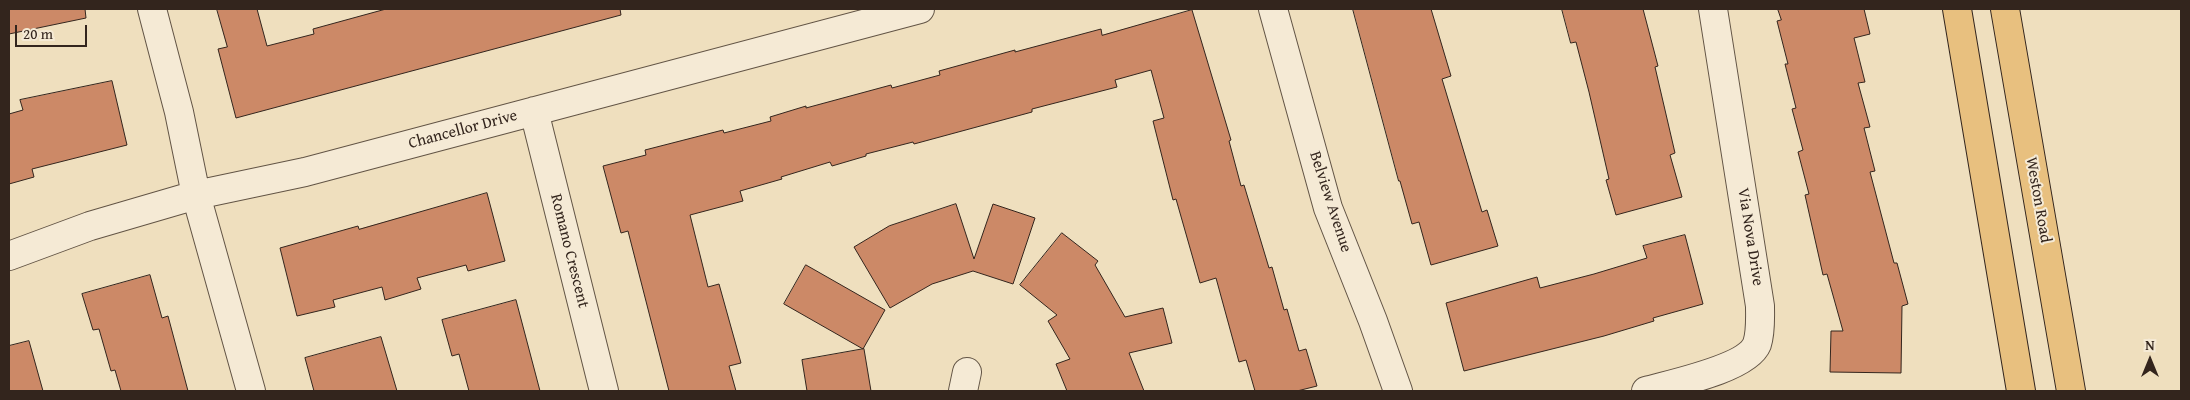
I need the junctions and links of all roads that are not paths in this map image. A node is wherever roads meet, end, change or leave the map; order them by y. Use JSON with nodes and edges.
{"nodes":[{"id":1,"x":152,"y":9,"type":"edge"},
{"id":2,"x":1273,"y":9,"type":"edge"},
{"id":3,"x":1713,"y":9,"type":"edge"},
{"id":4,"x":1957,"y":9,"type":"edge"},
{"id":5,"x":2005,"y":9,"type":"edge"},
{"id":6,"x":909,"y":10,"type":"edge"},
{"id":7,"x":534,"y":111,"type":"junction"},
{"id":8,"x":196,"y":195,"type":"junction"},
{"id":9,"x":9,"y":256,"type":"edge"},
{"id":10,"x":250,"y":391,"type":"edge"},
{"id":11,"x":604,"y":391,"type":"edge"},
{"id":12,"x":1398,"y":391,"type":"edge"},
{"id":13,"x":1646,"y":391,"type":"edge"},
{"id":14,"x":2021,"y":391,"type":"edge"},
{"id":15,"x":2071,"y":391,"type":"edge"}],
"edges":[{"from":1,"to":8,"type":"street"},
{"from":2,"to":12,"type":"street","name":"Belview Avenue"},
{"from":3,"to":13,"type":"street","name":"Via Nova Drive"},
{"from":4,"to":14,"type":"main road"},
{"from":5,"to":15,"type":"main road","name":"Weston Road"},
{"from":6,"to":7,"type":"street","name":"Chancellor Drive"},
{"from":7,"to":8,"type":"street","name":"Chancellor Drive"},
{"from":7,"to":11,"type":"street","name":"Romano Crescent"},
{"from":8,"to":9,"type":"street","name":"Chancellor Drive"},
{"from":8,"to":10,"type":"street"}]}
